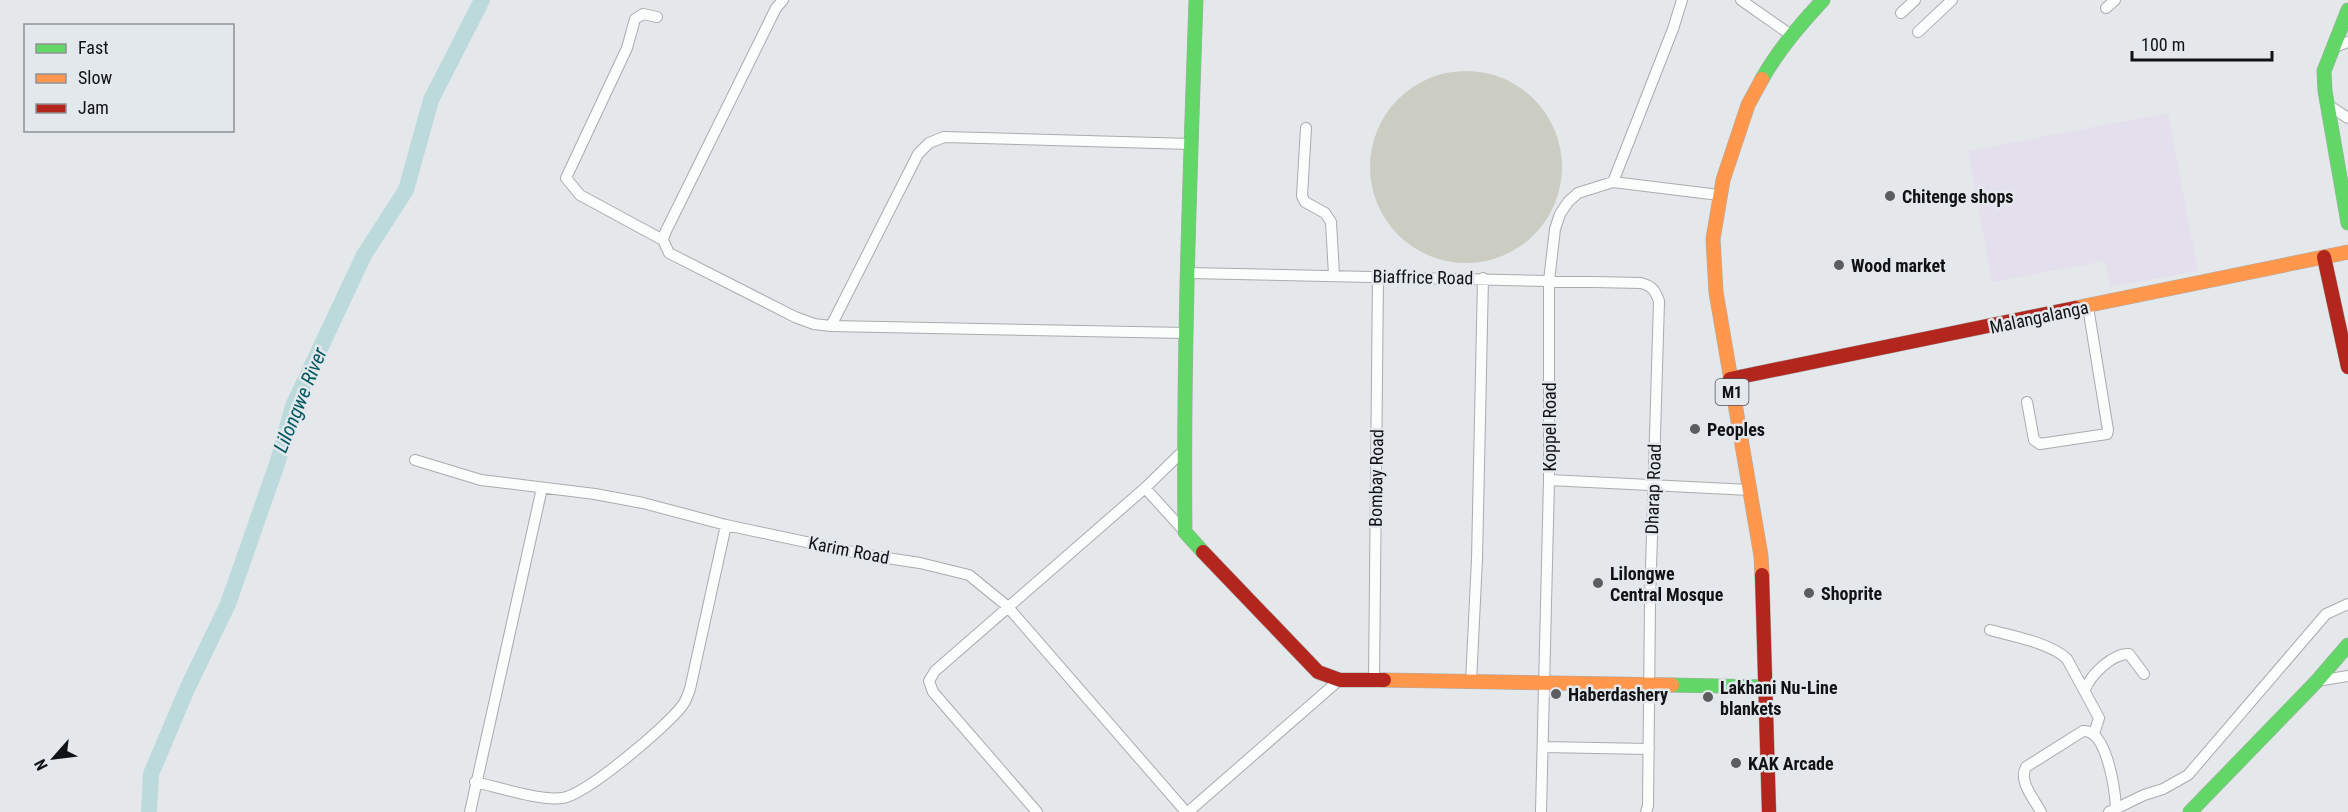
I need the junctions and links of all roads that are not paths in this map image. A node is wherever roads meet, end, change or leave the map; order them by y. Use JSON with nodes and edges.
{"nodes":[{"id":1,"x":783,"y":0,"type":"edge"},
{"id":2,"x":1196,"y":0,"type":"edge"},
{"id":3,"x":1682,"y":0,"type":"edge"},
{"id":4,"x":1740,"y":0,"type":"edge"},
{"id":5,"x":1823,"y":0,"type":"edge"},
{"id":6,"x":1915,"y":0,"type":"edge"},
{"id":7,"x":1952,"y":0,"type":"edge"},
{"id":8,"x":2348,"y":10,"type":"edge"},
{"id":9,"x":1901,"y":13,"type":"dead end"},
{"id":10,"x":657,"y":17,"type":"dead end"},
{"id":11,"x":1918,"y":32,"type":"dead end"},
{"id":12,"x":1791,"y":35,"type":"junction"},
{"id":13,"x":2348,"y":42,"type":"edge"},
{"id":14,"x":2332,"y":48,"type":"junction"},
{"id":15,"x":2328,"y":105,"type":"junction"},
{"id":16,"x":2348,"y":118,"type":"edge"},
{"id":17,"x":1306,"y":128,"type":"dead end"},
{"id":18,"x":1191,"y":144,"type":"junction"},
{"id":19,"x":1613,"y":182,"type":"junction"},
{"id":20,"x":1719,"y":195,"type":"junction"},
{"id":21,"x":2348,"y":223,"type":"edge"},
{"id":22,"x":663,"y":240,"type":"junction"},
{"id":23,"x":2348,"y":252,"type":"edge"},
{"id":24,"x":2324,"y":257,"type":"junction"},
{"id":25,"x":1188,"y":273,"type":"junction"},
{"id":26,"x":1334,"y":275,"type":"junction"},
{"id":27,"x":1378,"y":276,"type":"junction"},
{"id":28,"x":1483,"y":278,"type":"junction"},
{"id":29,"x":1549,"y":281,"type":"junction"},
{"id":30,"x":1656,"y":291,"type":"joint"},
{"id":31,"x":2088,"y":307,"type":"junction"},
{"id":32,"x":831,"y":326,"type":"junction"},
{"id":33,"x":1185,"y":333,"type":"junction"},
{"id":34,"x":2348,"y":367,"type":"edge"},
{"id":35,"x":1730,"y":379,"type":"junction"},
{"id":36,"x":2027,"y":402,"type":"dead end"},
{"id":37,"x":1183,"y":451,"type":"junction"},
{"id":38,"x":415,"y":460,"type":"dead end"},
{"id":39,"x":1549,"y":480,"type":"junction"},
{"id":40,"x":1653,"y":484,"type":"junction"},
{"id":41,"x":542,"y":488,"type":"junction"},
{"id":42,"x":1145,"y":488,"type":"junction"},
{"id":43,"x":1750,"y":490,"type":"junction"},
{"id":44,"x":726,"y":525,"type":"junction"},
{"id":45,"x":1185,"y":532,"type":"junction"},
{"id":46,"x":2348,"y":604,"type":"edge"},
{"id":47,"x":1007,"y":606,"type":"junction"},
{"id":48,"x":1990,"y":630,"type":"dead end"},
{"id":49,"x":2348,"y":645,"type":"edge"},
{"id":50,"x":2144,"y":674,"type":"dead end"},
{"id":51,"x":2348,"y":676,"type":"edge"},
{"id":52,"x":1374,"y":680,"type":"junction"},
{"id":53,"x":2317,"y":681,"type":"junction"},
{"id":54,"x":1337,"y":682,"type":"junction"},
{"id":55,"x":1471,"y":682,"type":"junction"},
{"id":56,"x":1544,"y":683,"type":"junction"},
{"id":57,"x":1651,"y":687,"type":"junction"},
{"id":58,"x":1766,"y":687,"type":"junction"},
{"id":59,"x":2085,"y":690,"type":"junction"},
{"id":60,"x":2094,"y":734,"type":"junction"},
{"id":61,"x":1543,"y":747,"type":"junction"},
{"id":62,"x":1649,"y":749,"type":"junction"},
{"id":63,"x":475,"y":782,"type":"junction"},
{"id":64,"x":2113,"y":810,"type":"edge"},
{"id":65,"x":470,"y":812,"type":"edge"},
{"id":66,"x":1037,"y":812,"type":"edge"},
{"id":67,"x":1187,"y":812,"type":"edge"},
{"id":68,"x":1541,"y":812,"type":"edge"},
{"id":69,"x":1646,"y":812,"type":"edge"},
{"id":70,"x":1769,"y":812,"type":"edge"},
{"id":71,"x":2041,"y":812,"type":"edge"},
{"id":72,"x":2190,"y":812,"type":"edge"}],
"edges":[{"from":1,"to":22,"type":"street"},
{"from":2,"to":18,"type":"main road"},
{"from":3,"to":19,"type":"street"},
{"from":4,"to":12,"type":"street"},
{"from":5,"to":12,"type":"main road","number":"M1"},
{"from":6,"to":9,"type":"street"},
{"from":7,"to":11,"type":"street"},
{"from":8,"to":14,"type":"main road"},
{"from":10,"to":22,"type":"street"},
{"from":12,"to":20,"type":"main road","number":"M1"},
{"from":13,"to":14,"type":"street"},
{"from":14,"to":15,"type":"main road"},
{"from":15,"to":16,"type":"street"},
{"from":15,"to":21,"type":"main road"},
{"from":17,"to":26,"type":"street"},
{"from":18,"to":25,"type":"main road"},
{"from":18,"to":32,"type":"street"},
{"from":19,"to":20,"type":"street","name":"Koppel Road"},
{"from":19,"to":29,"type":"street","name":"Koppel Road"},
{"from":20,"to":35,"type":"main road","number":"M1"},
{"from":22,"to":32,"type":"street"},
{"from":23,"to":24,"type":"main road","name":"Malangalanga"},
{"from":24,"to":31,"type":"main road","name":"Malangalanga"},
{"from":24,"to":34,"type":"main road"},
{"from":25,"to":26,"type":"street","name":"Biaffrice Road"},
{"from":25,"to":33,"type":"main road"},
{"from":26,"to":27,"type":"street","name":"Biaffrice Road"},
{"from":27,"to":28,"type":"street","name":"Biaffrice Road"},
{"from":27,"to":52,"type":"street","name":"Bombay Road"},
{"from":28,"to":29,"type":"street","name":"Biaffrice Road"},
{"from":28,"to":55,"type":"street"},
{"from":29,"to":30,"type":"street","name":"Biaffrice Road"},
{"from":29,"to":39,"type":"street","name":"Koppel Road"},
{"from":30,"to":40,"type":"street","name":"Dharap Road"},
{"from":31,"to":35,"type":"main road","name":"Malangalanga"},
{"from":31,"to":36,"type":"street"},
{"from":32,"to":33,"type":"street"},
{"from":33,"to":37,"type":"main road"},
{"from":35,"to":43,"type":"main road","number":"M1"},
{"from":37,"to":42,"type":"street"},
{"from":37,"to":45,"type":"main road"},
{"from":38,"to":41,"type":"street","name":"Karim Road"},
{"from":39,"to":40,"type":"street"},
{"from":39,"to":56,"type":"street","name":"Koppel Road"},
{"from":40,"to":43,"type":"street"},
{"from":40,"to":57,"type":"street","name":"Dharap Road"},
{"from":41,"to":44,"type":"street","name":"Karim Road"},
{"from":41,"to":63,"type":"street"},
{"from":42,"to":45,"type":"street"},
{"from":42,"to":47,"type":"street"},
{"from":43,"to":58,"type":"main road","number":"M1"},
{"from":44,"to":47,"type":"street","name":"Karim Road"},
{"from":44,"to":63,"type":"street"},
{"from":45,"to":54,"type":"main road"},
{"from":46,"to":64,"type":"street"},
{"from":47,"to":66,"type":"street"},
{"from":47,"to":67,"type":"street","name":"Karim Road"},
{"from":48,"to":59,"type":"street"},
{"from":49,"to":53,"type":"main road"},
{"from":50,"to":59,"type":"street"},
{"from":51,"to":53,"type":"street"},
{"from":52,"to":54,"type":"main road"},
{"from":52,"to":55,"type":"main road"},
{"from":53,"to":72,"type":"main road"},
{"from":54,"to":67,"type":"street"},
{"from":55,"to":56,"type":"main road"},
{"from":56,"to":57,"type":"main road"},
{"from":56,"to":61,"type":"street","name":"Koppel Road"},
{"from":57,"to":58,"type":"main road"},
{"from":57,"to":62,"type":"street","name":"Dharap Road"},
{"from":58,"to":70,"type":"main road","number":"M1"},
{"from":59,"to":60,"type":"street"},
{"from":60,"to":64,"type":"street"},
{"from":60,"to":71,"type":"street"},
{"from":61,"to":62,"type":"street"},
{"from":61,"to":68,"type":"street","name":"Koppel Road"},
{"from":62,"to":69,"type":"street","name":"Dharap Road"},
{"from":63,"to":65,"type":"street"}]}
